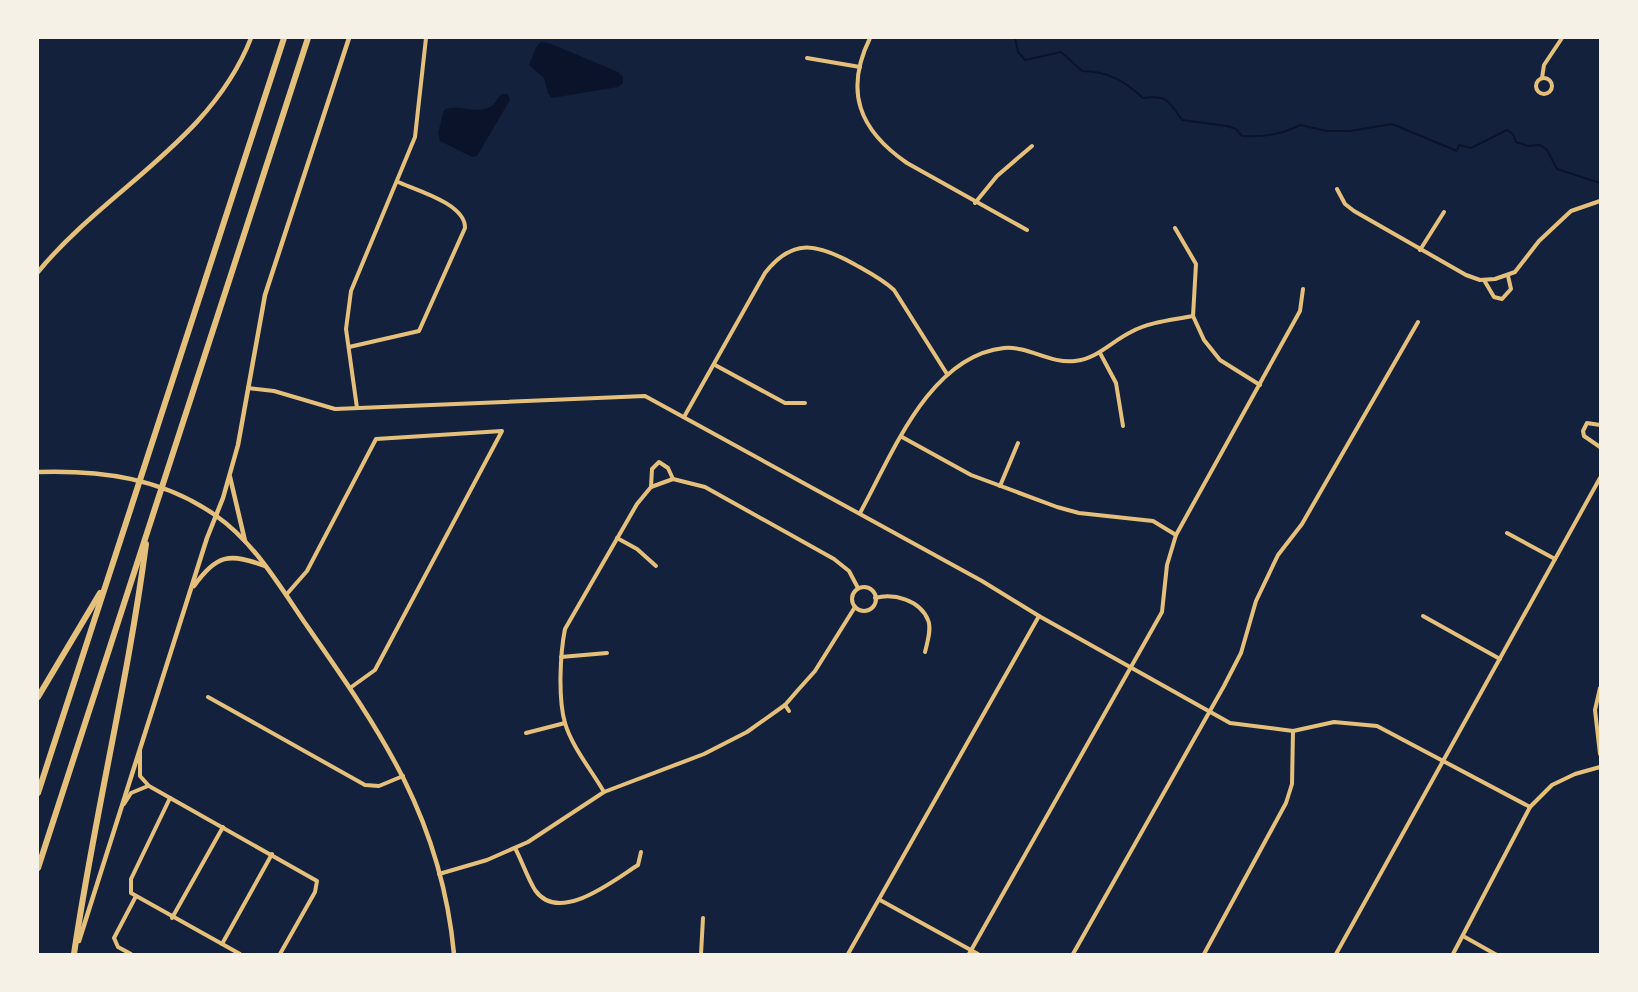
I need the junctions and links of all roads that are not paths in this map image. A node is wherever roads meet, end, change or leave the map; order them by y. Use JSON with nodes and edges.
{"nodes":[{"id":1,"x":251,"y":38,"type":"edge"},
{"id":2,"x":284,"y":38,"type":"edge"},
{"id":3,"x":308,"y":38,"type":"edge"},
{"id":4,"x":349,"y":38,"type":"edge"},
{"id":5,"x":426,"y":38,"type":"edge"},
{"id":6,"x":870,"y":38,"type":"edge"},
{"id":7,"x":1562,"y":38,"type":"edge"},
{"id":8,"x":807,"y":58,"type":"dead end"},
{"id":9,"x":860,"y":67,"type":"junction"},
{"id":10,"x":1542,"y":78,"type":"junction"},
{"id":11,"x":1032,"y":146,"type":"dead end"},
{"id":12,"x":398,"y":182,"type":"junction"},
{"id":13,"x":1337,"y":189,"type":"dead end"},
{"id":14,"x":1600,"y":201,"type":"edge"},
{"id":15,"x":975,"y":203,"type":"junction"},
{"id":16,"x":1444,"y":212,"type":"dead end"},
{"id":17,"x":1174,"y":228,"type":"dead end"},
{"id":18,"x":1027,"y":231,"type":"dead end"},
{"id":19,"x":1420,"y":250,"type":"junction"},
{"id":20,"x":38,"y":272,"type":"edge"},
{"id":21,"x":1508,"y":276,"type":"junction"},
{"id":22,"x":1484,"y":280,"type":"junction"},
{"id":23,"x":1303,"y":290,"type":"dead end"},
{"id":24,"x":1193,"y":316,"type":"junction"},
{"id":25,"x":1418,"y":322,"type":"dead end"},
{"id":26,"x":349,"y":347,"type":"junction"},
{"id":27,"x":1100,"y":353,"type":"junction"},
{"id":28,"x":714,"y":364,"type":"junction"},
{"id":29,"x":947,"y":374,"type":"junction"},
{"id":30,"x":1260,"y":385,"type":"junction"},
{"id":31,"x":248,"y":388,"type":"junction"},
{"id":32,"x":805,"y":403,"type":"dead end"},
{"id":33,"x":357,"y":408,"type":"junction"},
{"id":34,"x":684,"y":417,"type":"junction"},
{"id":35,"x":1600,"y":424,"type":"edge"},
{"id":36,"x":1123,"y":426,"type":"dead end"},
{"id":37,"x":902,"y":437,"type":"junction"},
{"id":38,"x":1018,"y":443,"type":"dead end"},
{"id":39,"x":1600,"y":447,"type":"edge"},
{"id":40,"x":38,"y":472,"type":"edge"},
{"id":41,"x":230,"y":474,"type":"junction"},
{"id":42,"x":1600,"y":478,"type":"edge"},
{"id":43,"x":673,"y":479,"type":"junction"},
{"id":44,"x":1000,"y":486,"type":"junction"},
{"id":45,"x":651,"y":487,"type":"junction"},
{"id":46,"x":860,"y":513,"type":"junction"},
{"id":47,"x":216,"y":516,"type":"junction"},
{"id":48,"x":147,"y":530,"type":"junction"},
{"id":49,"x":1507,"y":533,"type":"dead end"},
{"id":50,"x":1176,"y":535,"type":"junction"},
{"id":51,"x":617,"y":538,"type":"junction"},
{"id":52,"x":245,"y":541,"type":"junction"},
{"id":53,"x":1555,"y":559,"type":"junction"},
{"id":54,"x":656,"y":566,"type":"dead end"},
{"id":55,"x":267,"y":567,"type":"junction"},
{"id":56,"x":108,"y":579,"type":"junction"},
{"id":57,"x":858,"y":588,"type":"junction"},
{"id":58,"x":191,"y":589,"type":"junction"},
{"id":59,"x":286,"y":595,"type":"junction"},
{"id":60,"x":875,"y":598,"type":"junction"},
{"id":61,"x":855,"y":607,"type":"junction"},
{"id":62,"x":1039,"y":616,"type":"junction"},
{"id":63,"x":1423,"y":616,"type":"dead end"},
{"id":64,"x":925,"y":652,"type":"dead end"},
{"id":65,"x":607,"y":653,"type":"dead end"},
{"id":66,"x":561,"y":657,"type":"junction"},
{"id":67,"x":1500,"y":659,"type":"junction"},
{"id":68,"x":1133,"y":667,"type":"junction"},
{"id":69,"x":350,"y":688,"type":"junction"},
{"id":70,"x":1600,"y":688,"type":"edge"},
{"id":71,"x":38,"y":697,"type":"edge"},
{"id":72,"x":208,"y":697,"type":"dead end"},
{"id":73,"x":784,"y":705,"type":"junction"},
{"id":74,"x":789,"y":711,"type":"dead end"},
{"id":75,"x":1209,"y":711,"type":"junction"},
{"id":76,"x":565,"y":723,"type":"junction"},
{"id":77,"x":1293,"y":731,"type":"junction"},
{"id":78,"x":526,"y":733,"type":"dead end"},
{"id":79,"x":140,"y":751,"type":"junction"},
{"id":80,"x":1600,"y":754,"type":"edge"},
{"id":81,"x":1443,"y":761,"type":"junction"},
{"id":82,"x":1600,"y":767,"type":"edge"},
{"id":83,"x":404,"y":776,"type":"junction"},
{"id":84,"x":149,"y":786,"type":"junction"},
{"id":85,"x":604,"y":792,"type":"junction"},
{"id":86,"x":38,"y":793,"type":"edge"},
{"id":87,"x":170,"y":798,"type":"junction"},
{"id":88,"x":1530,"y":807,"type":"junction"},
{"id":89,"x":122,"y":808,"type":"junction"},
{"id":90,"x":223,"y":827,"type":"junction"},
{"id":91,"x":515,"y":848,"type":"junction"},
{"id":92,"x":641,"y":852,"type":"dead end"},
{"id":93,"x":272,"y":854,"type":"junction"},
{"id":94,"x":38,"y":868,"type":"edge"},
{"id":95,"x":439,"y":874,"type":"junction"},
{"id":96,"x":135,"y":898,"type":"junction"},
{"id":97,"x":880,"y":900,"type":"junction"},
{"id":98,"x":172,"y":918,"type":"junction"},
{"id":99,"x":702,"y":918,"type":"dead end"},
{"id":100,"x":1463,"y":936,"type":"junction"},
{"id":101,"x":222,"y":944,"type":"junction"},
{"id":102,"x":970,"y":953,"type":"edge"},
{"id":103,"x":74,"y":954,"type":"edge"},
{"id":104,"x":131,"y":954,"type":"edge"},
{"id":105,"x":240,"y":954,"type":"edge"},
{"id":106,"x":280,"y":954,"type":"edge"},
{"id":107,"x":454,"y":954,"type":"edge"},
{"id":108,"x":701,"y":954,"type":"edge"},
{"id":109,"x":848,"y":954,"type":"edge"},
{"id":110,"x":978,"y":954,"type":"edge"},
{"id":111,"x":1073,"y":954,"type":"edge"},
{"id":112,"x":1204,"y":954,"type":"edge"},
{"id":113,"x":1336,"y":954,"type":"edge"},
{"id":114,"x":1453,"y":954,"type":"edge"},
{"id":115,"x":1495,"y":954,"type":"edge"}],
"edges":[{"from":1,"to":20,"type":"main road"},
{"from":2,"to":56,"type":"highway"},
{"from":3,"to":48,"type":"highway"},
{"from":4,"to":31,"type":"main road"},
{"from":5,"to":12,"type":"street"},
{"from":6,"to":9,"type":"street"},
{"from":7,"to":10,"type":"street"},
{"from":8,"to":9,"type":"street"},
{"from":9,"to":15,"type":"street"},
{"from":10,"to":10,"type":"street"},
{"from":11,"to":15,"type":"street"},
{"from":12,"to":26,"type":"street"},
{"from":12,"to":26,"type":"street"},
{"from":13,"to":19,"type":"street"},
{"from":14,"to":21,"type":"street"},
{"from":15,"to":18,"type":"street"},
{"from":16,"to":19,"type":"street"},
{"from":17,"to":24,"type":"street"},
{"from":19,"to":22,"type":"street"},
{"from":21,"to":22,"type":"street"},
{"from":21,"to":22,"type":"street"},
{"from":23,"to":30,"type":"street"},
{"from":24,"to":27,"type":"street"},
{"from":24,"to":30,"type":"street"},
{"from":25,"to":75,"type":"street"},
{"from":26,"to":33,"type":"street"},
{"from":27,"to":29,"type":"street"},
{"from":27,"to":36,"type":"street"},
{"from":28,"to":29,"type":"street"},
{"from":28,"to":32,"type":"street"},
{"from":28,"to":34,"type":"street"},
{"from":29,"to":37,"type":"street"},
{"from":30,"to":50,"type":"street"},
{"from":31,"to":33,"type":"street"},
{"from":31,"to":41,"type":"main road"},
{"from":33,"to":34,"type":"street"},
{"from":34,"to":46,"type":"street"},
{"from":35,"to":39,"type":"street"},
{"from":37,"to":44,"type":"street"},
{"from":37,"to":46,"type":"street"},
{"from":38,"to":44,"type":"street"},
{"from":40,"to":47,"type":"main road"},
{"from":41,"to":47,"type":"main road"},
{"from":41,"to":52,"type":"main road"},
{"from":42,"to":53,"type":"street"},
{"from":43,"to":45,"type":"street"},
{"from":43,"to":45,"type":"street"},
{"from":43,"to":57,"type":"street"},
{"from":44,"to":50,"type":"street"},
{"from":45,"to":51,"type":"street"},
{"from":46,"to":62,"type":"street"},
{"from":47,"to":52,"type":"main road"},
{"from":47,"to":58,"type":"main road"},
{"from":48,"to":94,"type":"highway"},
{"from":48,"to":103,"type":"highway"},
{"from":49,"to":53,"type":"street"},
{"from":50,"to":68,"type":"street"},
{"from":51,"to":54,"type":"street"},
{"from":51,"to":66,"type":"street"},
{"from":52,"to":55,"type":"main road"},
{"from":53,"to":67,"type":"street"},
{"from":55,"to":58,"type":"main road"},
{"from":55,"to":59,"type":"main road"},
{"from":56,"to":71,"type":"highway"},
{"from":56,"to":86,"type":"highway"},
{"from":57,"to":60,"type":"street"},
{"from":57,"to":61,"type":"street"},
{"from":58,"to":79,"type":"main road"},
{"from":59,"to":69,"type":"main road"},
{"from":59,"to":69,"type":"street"},
{"from":60,"to":61,"type":"street"},
{"from":60,"to":64,"type":"street"},
{"from":61,"to":73,"type":"street"},
{"from":62,"to":68,"type":"street"},
{"from":62,"to":97,"type":"street"},
{"from":63,"to":67,"type":"street"},
{"from":65,"to":66,"type":"street"},
{"from":66,"to":76,"type":"street"},
{"from":67,"to":81,"type":"street"},
{"from":68,"to":75,"type":"street"},
{"from":68,"to":102,"type":"street"},
{"from":69,"to":83,"type":"main road"},
{"from":70,"to":80,"type":"street"},
{"from":72,"to":83,"type":"street"},
{"from":73,"to":74,"type":"street"},
{"from":73,"to":85,"type":"street"},
{"from":75,"to":77,"type":"street"},
{"from":75,"to":111,"type":"street"},
{"from":76,"to":78,"type":"street"},
{"from":76,"to":85,"type":"street"},
{"from":77,"to":81,"type":"street"},
{"from":77,"to":112,"type":"street"},
{"from":79,"to":84,"type":"street"},
{"from":79,"to":89,"type":"main road"},
{"from":81,"to":88,"type":"street"},
{"from":81,"to":113,"type":"street"},
{"from":82,"to":88,"type":"street"},
{"from":83,"to":95,"type":"main road"},
{"from":84,"to":87,"type":"street"},
{"from":84,"to":89,"type":"street"},
{"from":85,"to":91,"type":"street"},
{"from":87,"to":90,"type":"street"},
{"from":87,"to":96,"type":"street"},
{"from":88,"to":100,"type":"street"},
{"from":89,"to":103,"type":"main road"},
{"from":90,"to":93,"type":"street"},
{"from":90,"to":98,"type":"street"},
{"from":91,"to":92,"type":"street"},
{"from":91,"to":95,"type":"street"},
{"from":93,"to":101,"type":"street"},
{"from":93,"to":106,"type":"street"},
{"from":95,"to":107,"type":"main road"},
{"from":96,"to":98,"type":"street"},
{"from":96,"to":104,"type":"street"},
{"from":97,"to":102,"type":"street"},
{"from":97,"to":109,"type":"street"},
{"from":98,"to":101,"type":"street"},
{"from":99,"to":108,"type":"street"},
{"from":100,"to":114,"type":"street"},
{"from":100,"to":115,"type":"street"},
{"from":101,"to":105,"type":"street"},
{"from":102,"to":110,"type":"street"}]}
